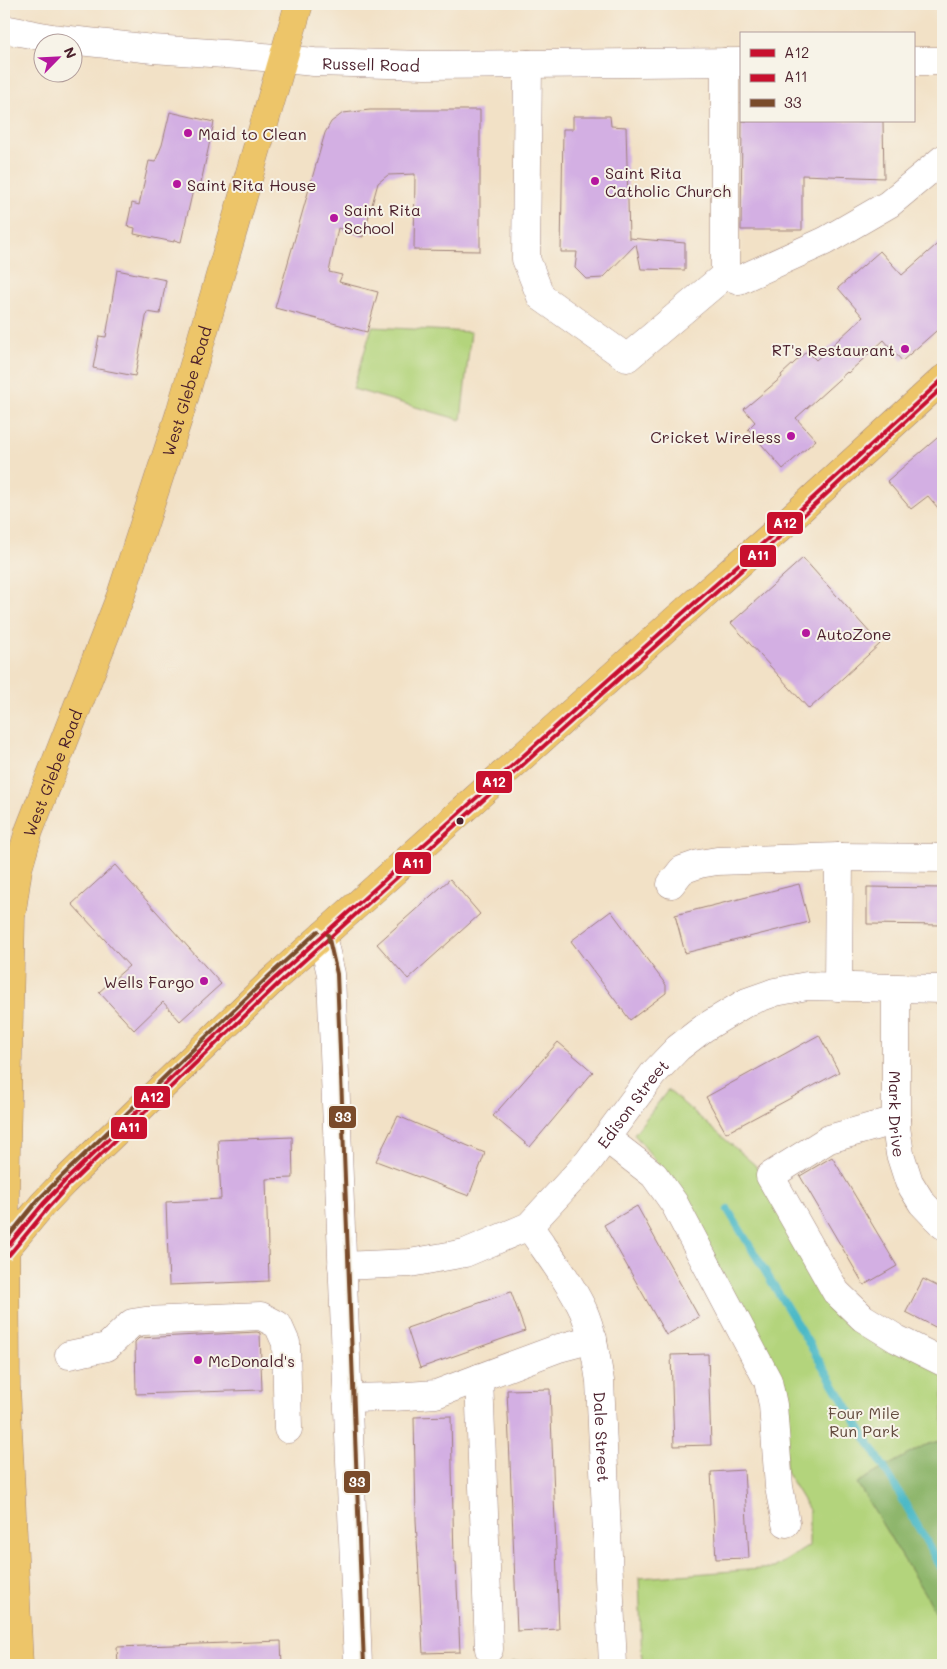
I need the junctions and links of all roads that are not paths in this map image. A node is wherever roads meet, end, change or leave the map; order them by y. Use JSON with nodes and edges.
{"nodes":[{"id":1,"x":299,"y":4,"type":"edge"},
{"id":2,"x":4,"y":29,"type":"edge"},
{"id":3,"x":282,"y":58,"type":"junction"},
{"id":4,"x":914,"y":61,"type":"edge"},
{"id":5,"x":943,"y":61,"type":"edge"},
{"id":6,"x":733,"y":62,"type":"edge"},
{"id":7,"x":528,"y":64,"type":"junction"},
{"id":8,"x":943,"y":159,"type":"edge"},
{"id":9,"x":725,"y":275,"type":"junction"},
{"id":10,"x":943,"y":379,"type":"edge"},
{"id":11,"x":840,"y":858,"type":"junction"},
{"id":12,"x":943,"y":858,"type":"edge"},
{"id":13,"x":671,"y":884,"type":"dead end"},
{"id":14,"x":322,"y":936,"type":"junction"},
{"id":15,"x":838,"y":987,"type":"junction"},
{"id":16,"x":896,"y":989,"type":"junction"},
{"id":17,"x":943,"y":989,"type":"edge"},
{"id":18,"x":896,"y":1120,"type":"junction"},
{"id":19,"x":606,"y":1138,"type":"junction"},
{"id":20,"x":943,"y":1225,"type":"edge"},
{"id":21,"x":529,"y":1226,"type":"junction"},
{"id":22,"x":4,"y":1250,"type":"edge"},
{"id":23,"x":342,"y":1266,"type":"junction"},
{"id":24,"x":593,"y":1339,"type":"junction"},
{"id":25,"x":69,"y":1354,"type":"dead end"},
{"id":26,"x":943,"y":1362,"type":"edge"},
{"id":27,"x":479,"y":1378,"type":"junction"},
{"id":28,"x":347,"y":1398,"type":"junction"},
{"id":29,"x":288,"y":1429,"type":"dead end"},
{"id":30,"x":6,"y":1454,"type":"edge"},
{"id":31,"x":786,"y":1523,"type":"dead end"},
{"id":32,"x":489,"y":1649,"type":"dead end"},
{"id":33,"x":19,"y":1665,"type":"edge"},
{"id":34,"x":358,"y":1665,"type":"edge"},
{"id":35,"x":613,"y":1665,"type":"edge"}],
"edges":[{"from":1,"to":3,"type":"main road","name":"West Glebe Road"},
{"from":2,"to":3,"type":"street","name":"Russell Road"},
{"from":3,"to":7,"type":"street","name":"Russell Road"},
{"from":3,"to":22,"type":"main road","name":"West Glebe Road"},
{"from":4,"to":5,"type":"street"},
{"from":6,"to":7,"type":"street","name":"Russell Road"},
{"from":6,"to":9,"type":"street"},
{"from":7,"to":9,"type":"street"},
{"from":8,"to":9,"type":"street"},
{"from":10,"to":14,"type":"main road"},
{"from":11,"to":12,"type":"street"},
{"from":11,"to":13,"type":"street"},
{"from":11,"to":15,"type":"street"},
{"from":14,"to":22,"type":"main road"},
{"from":14,"to":23,"type":"street"},
{"from":15,"to":16,"type":"street","name":"Edison Street"},
{"from":15,"to":19,"type":"street","name":"Edison Street"},
{"from":16,"to":17,"type":"street","name":"Edison Street"},
{"from":16,"to":18,"type":"street","name":"Mark Drive"},
{"from":18,"to":20,"type":"street","name":"Mark Drive"},
{"from":18,"to":26,"type":"street"},
{"from":19,"to":21,"type":"street","name":"Edison Street"},
{"from":19,"to":31,"type":"street"},
{"from":21,"to":23,"type":"street","name":"Edison Street"},
{"from":21,"to":24,"type":"street","name":"Dale Street"},
{"from":22,"to":30,"type":"main road","name":"West Glebe Road"},
{"from":23,"to":28,"type":"street"},
{"from":24,"to":27,"type":"street"},
{"from":24,"to":35,"type":"street","name":"Dale Street"},
{"from":25,"to":29,"type":"street"},
{"from":27,"to":28,"type":"street"},
{"from":27,"to":32,"type":"street"},
{"from":28,"to":34,"type":"street"},
{"from":30,"to":33,"type":"main road","name":"West Glebe Road"}]}
